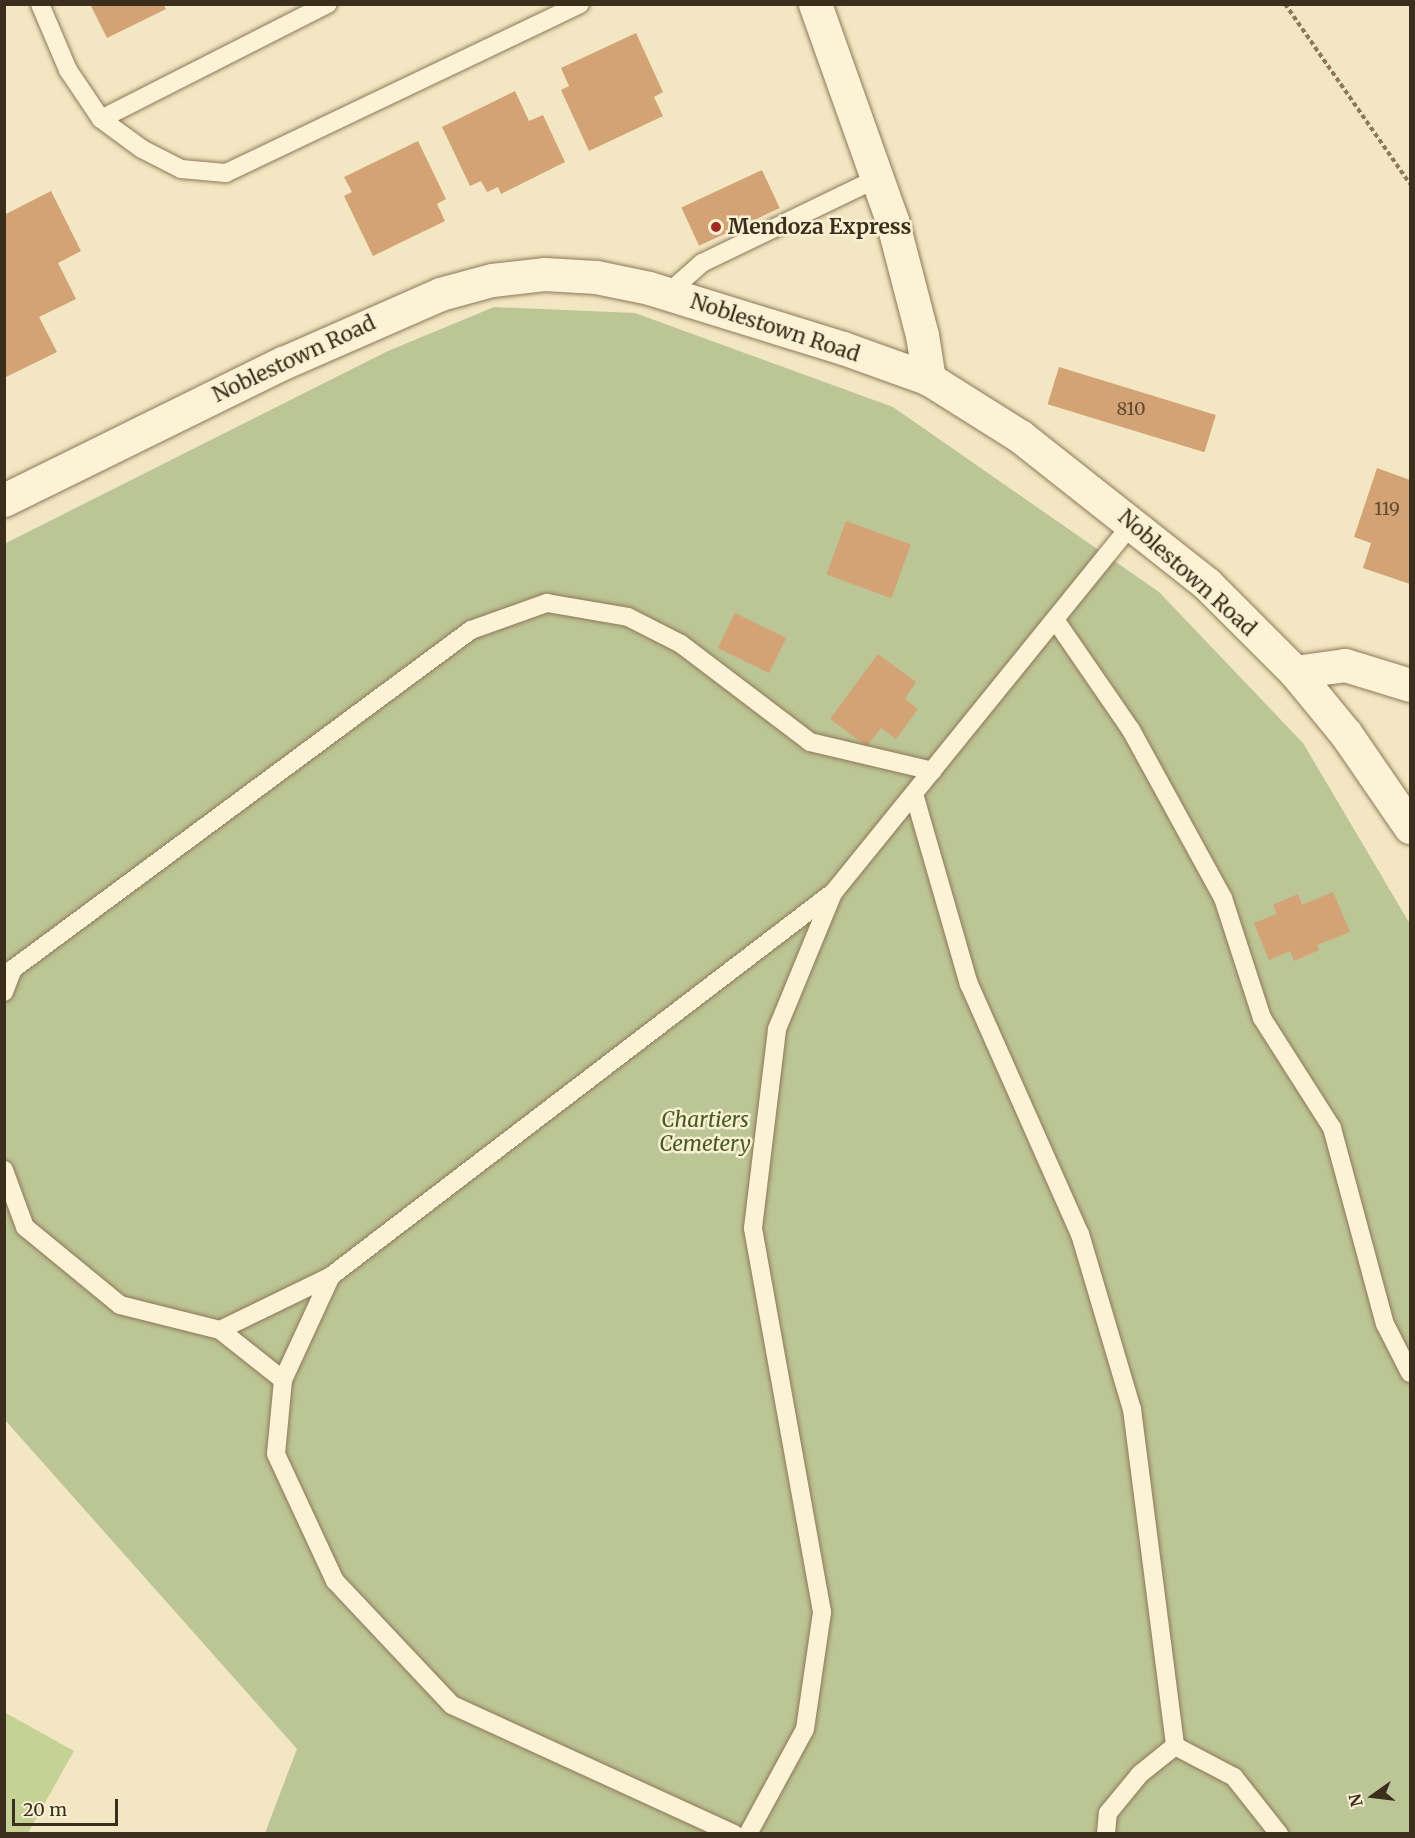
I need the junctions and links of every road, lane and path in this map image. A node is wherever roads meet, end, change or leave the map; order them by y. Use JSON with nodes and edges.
{"nodes":[{"id":1,"x":40,"y":4,"type":"edge"},
{"id":2,"x":328,"y":4,"type":"edge"},
{"id":3,"x":580,"y":4,"type":"edge"},
{"id":4,"x":815,"y":4,"type":"edge"},
{"id":5,"x":1285,"y":4,"type":"edge"},
{"id":6,"x":101,"y":119,"type":"junction"},
{"id":7,"x":878,"y":177,"type":"junction"},
{"id":8,"x":1410,"y":184,"type":"edge"},
{"id":9,"x":668,"y":294,"type":"junction"},
{"id":10,"x":929,"y":380,"type":"junction"},
{"id":11,"x":4,"y":500,"type":"edge"},
{"id":12,"x":1132,"y":522,"type":"junction"},
{"id":13,"x":1056,"y":621,"type":"junction"},
{"id":14,"x":1295,"y":672,"type":"junction"},
{"id":15,"x":1410,"y":685,"type":"edge"},
{"id":16,"x":933,"y":771,"type":"junction"},
{"id":17,"x":914,"y":794,"type":"junction"},
{"id":18,"x":1410,"y":827,"type":"edge"},
{"id":19,"x":833,"y":893,"type":"junction"},
{"id":20,"x":4,"y":992,"type":"edge"},
{"id":21,"x":4,"y":1170,"type":"edge"},
{"id":22,"x":332,"y":1276,"type":"junction"},
{"id":23,"x":220,"y":1330,"type":"junction"},
{"id":24,"x":1410,"y":1372,"type":"edge"},
{"id":25,"x":283,"y":1380,"type":"junction"},
{"id":26,"x":1175,"y":1746,"type":"junction"},
{"id":27,"x":734,"y":1833,"type":"edge"},
{"id":28,"x":748,"y":1833,"type":"edge"},
{"id":29,"x":1106,"y":1833,"type":"edge"},
{"id":30,"x":1279,"y":1833,"type":"edge"}],
"edges":[{"from":1,"to":6,"type":"lane"},
{"from":2,"to":6,"type":"lane"},
{"from":3,"to":6,"type":"lane"},
{"from":4,"to":7,"type":"main road"},
{"from":5,"to":8,"type":"path"},
{"from":7,"to":9,"type":"lane"},
{"from":7,"to":10,"type":"main road"},
{"from":9,"to":10,"type":"main road","name":"Noblestown Road"},
{"from":9,"to":11,"type":"main road","name":"Noblestown Road"},
{"from":10,"to":12,"type":"main road","name":"Noblestown Road"},
{"from":12,"to":13,"type":"lane"},
{"from":12,"to":14,"type":"main road","name":"Noblestown Road"},
{"from":13,"to":16,"type":"lane"},
{"from":13,"to":24,"type":"lane"},
{"from":14,"to":15,"type":"main road"},
{"from":14,"to":18,"type":"main road","name":"Noblestown Road"},
{"from":16,"to":17,"type":"lane"},
{"from":16,"to":20,"type":"lane"},
{"from":17,"to":19,"type":"lane"},
{"from":17,"to":26,"type":"lane"},
{"from":19,"to":22,"type":"lane"},
{"from":19,"to":28,"type":"lane"},
{"from":21,"to":23,"type":"lane"},
{"from":22,"to":23,"type":"lane"},
{"from":22,"to":25,"type":"lane"},
{"from":23,"to":25,"type":"lane"},
{"from":25,"to":27,"type":"lane"},
{"from":26,"to":29,"type":"lane"},
{"from":26,"to":30,"type":"lane"}]}
